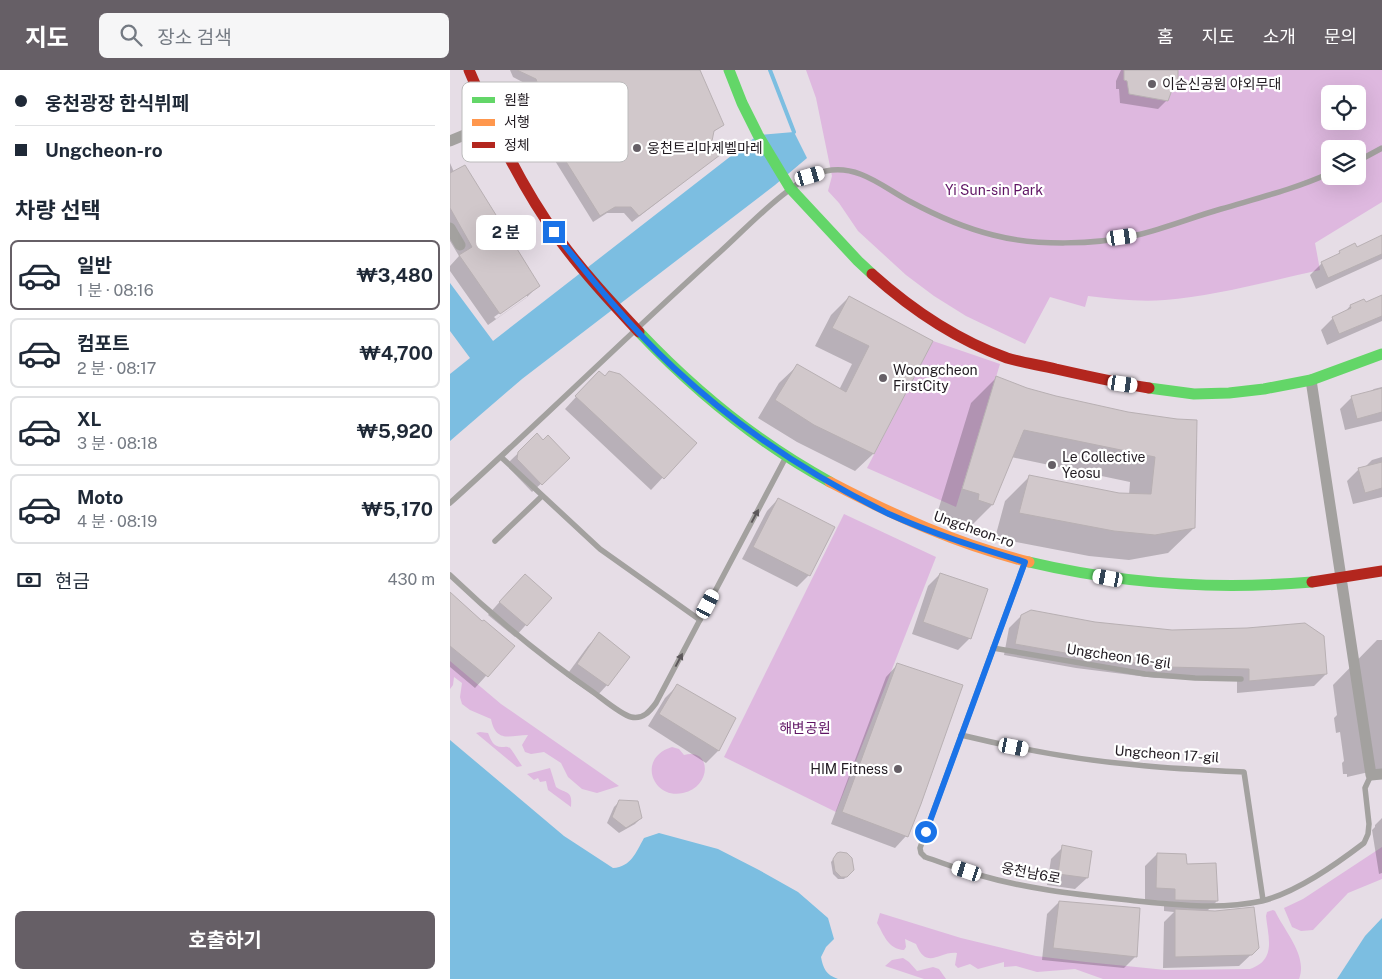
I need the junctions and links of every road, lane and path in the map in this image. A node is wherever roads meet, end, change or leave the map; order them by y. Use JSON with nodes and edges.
{"nodes":[{"id":1,"x":469,"y":70,"type":"edge"},
{"id":2,"x":729,"y":70,"type":"edge"},
{"id":3,"x":474,"y":82,"type":"edge"},
{"id":4,"x":462,"y":136,"type":"edge"},
{"id":5,"x":450,"y":141,"type":"edge"},
{"id":6,"x":1382,"y":148,"type":"edge"},
{"id":7,"x":1366,"y":157,"type":"edge"},
{"id":8,"x":511,"y":162,"type":"edge"},
{"id":9,"x":1321,"y":177,"type":"edge"},
{"id":10,"x":788,"y":185,"type":"junction"},
{"id":11,"x":450,"y":228,"type":"edge"},
{"id":12,"x":460,"y":245,"type":"dead end"},
{"id":13,"x":636,"y":329,"type":"junction"},
{"id":14,"x":1382,"y":354,"type":"edge"},
{"id":15,"x":1311,"y":380,"type":"junction"},
{"id":16,"x":501,"y":457,"type":"junction"},
{"id":17,"x":786,"y":457,"type":"junction"},
{"id":18,"x":542,"y":496,"type":"junction"},
{"id":19,"x":450,"y":503,"type":"edge"},
{"id":20,"x":496,"y":541,"type":"dead end"},
{"id":21,"x":1025,"y":562,"type":"junction"},
{"id":22,"x":1382,"y":572,"type":"edge"},
{"id":23,"x":450,"y":575,"type":"edge"},
{"id":24,"x":1342,"y":578,"type":"junction"},
{"id":25,"x":700,"y":620,"type":"junction"},
{"id":26,"x":993,"y":648,"type":"junction"},
{"id":27,"x":1241,"y":679,"type":"dead end"},
{"id":28,"x":961,"y":735,"type":"junction"},
{"id":29,"x":1377,"y":775,"type":"edge"},
{"id":30,"x":1263,"y":900,"type":"junction"}],
"edges":[{"from":1,"to":3,"type":"street"},
{"from":2,"to":10,"type":"street"},
{"from":4,"to":5,"type":"street"},
{"from":6,"to":7,"type":"lane"},
{"from":8,"to":13,"type":"street","name":"Ungcheon-ro"},
{"from":9,"to":10,"type":"lane"},
{"from":10,"to":13,"type":"lane"},
{"from":10,"to":15,"type":"street"},
{"from":11,"to":12,"type":"street"},
{"from":13,"to":16,"type":"lane"},
{"from":13,"to":17,"type":"street","name":"Ungcheon-ro"},
{"from":14,"to":15,"type":"street"},
{"from":15,"to":24,"type":"street"},
{"from":16,"to":18,"type":"lane"},
{"from":16,"to":19,"type":"lane"},
{"from":17,"to":21,"type":"street","name":"Ungcheon-ro"},
{"from":25,"to":17,"type":"lane","one_way":true},
{"from":18,"to":20,"type":"lane"},
{"from":18,"to":25,"type":"lane"},
{"from":21,"to":24,"type":"street","name":"Ungcheon-ro"},
{"from":21,"to":26,"type":"lane","name":"웅천남6로"},
{"from":22,"to":24,"type":"street","name":"Ungcheon-ro"},
{"from":23,"to":25,"type":"lane","one_way":true},
{"from":24,"to":29,"type":"street"},
{"from":26,"to":27,"type":"lane","name":"Ungcheon 16-gil"},
{"from":26,"to":28,"type":"lane","name":"웅천남6로"},
{"from":28,"to":30,"type":"lane","name":"Ungcheon 17-gil"},
{"from":28,"to":30,"type":"lane","name":"웅천남6로"},
{"from":29,"to":30,"type":"lane","name":"웅천남6로"}]}
